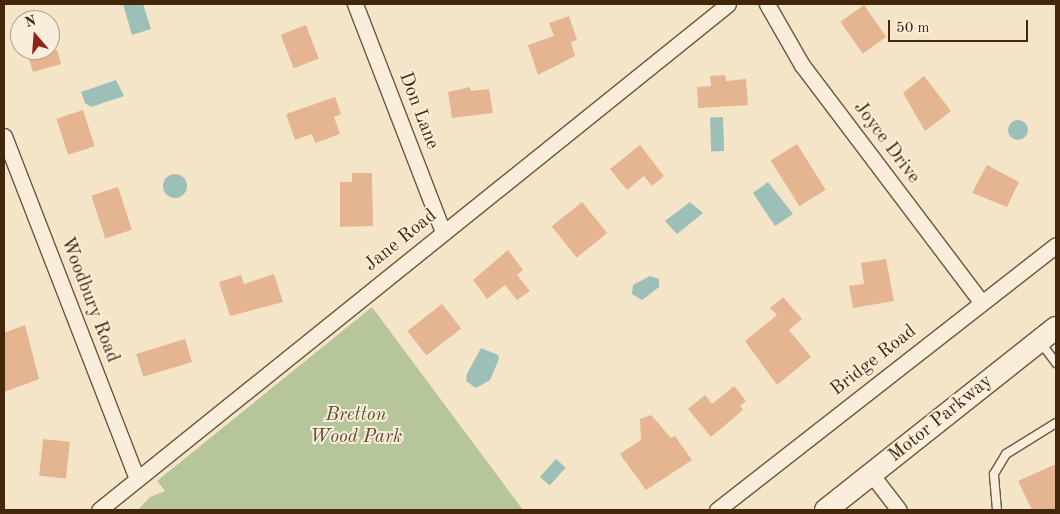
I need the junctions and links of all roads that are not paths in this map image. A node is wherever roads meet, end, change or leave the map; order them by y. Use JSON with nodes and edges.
{"nodes":[{"id":1,"x":355,"y":4,"type":"edge"},
{"id":2,"x":728,"y":4,"type":"edge"},
{"id":3,"x":767,"y":4,"type":"edge"},
{"id":4,"x":4,"y":136,"type":"edge"},
{"id":5,"x":443,"y":232,"type":"junction"},
{"id":6,"x":1056,"y":245,"type":"edge"},
{"id":7,"x":981,"y":302,"type":"junction"},
{"id":8,"x":1048,"y":334,"type":"edge"},
{"id":9,"x":1056,"y":363,"type":"edge"},
{"id":10,"x":1056,"y":423,"type":"edge"},
{"id":11,"x":872,"y":475,"type":"junction"},
{"id":12,"x":137,"y":479,"type":"junction"},
{"id":13,"x":98,"y":510,"type":"edge"},
{"id":14,"x":717,"y":510,"type":"edge"},
{"id":15,"x":826,"y":510,"type":"edge"},
{"id":16,"x":899,"y":510,"type":"edge"},
{"id":17,"x":997,"y":510,"type":"edge"}],
"edges":[{"from":1,"to":5,"type":"street","name":"Don Lane"},
{"from":2,"to":5,"type":"street","name":"Jane Road"},
{"from":3,"to":7,"type":"street","name":"Joyce Drive"},
{"from":4,"to":12,"type":"street","name":"Woodbury Road"},
{"from":5,"to":12,"type":"street","name":"Jane Road"},
{"from":6,"to":7,"type":"street","name":"Bridge Road"},
{"from":7,"to":14,"type":"street","name":"Bridge Road"},
{"from":8,"to":9,"type":"lane"},
{"from":8,"to":11,"type":"main road","name":"Motor Parkway"},
{"from":10,"to":17,"type":"lane"},
{"from":11,"to":15,"type":"main road","name":"Motor Parkway"},
{"from":11,"to":16,"type":"street"},
{"from":12,"to":13,"type":"street","name":"Jane Road"}]}
